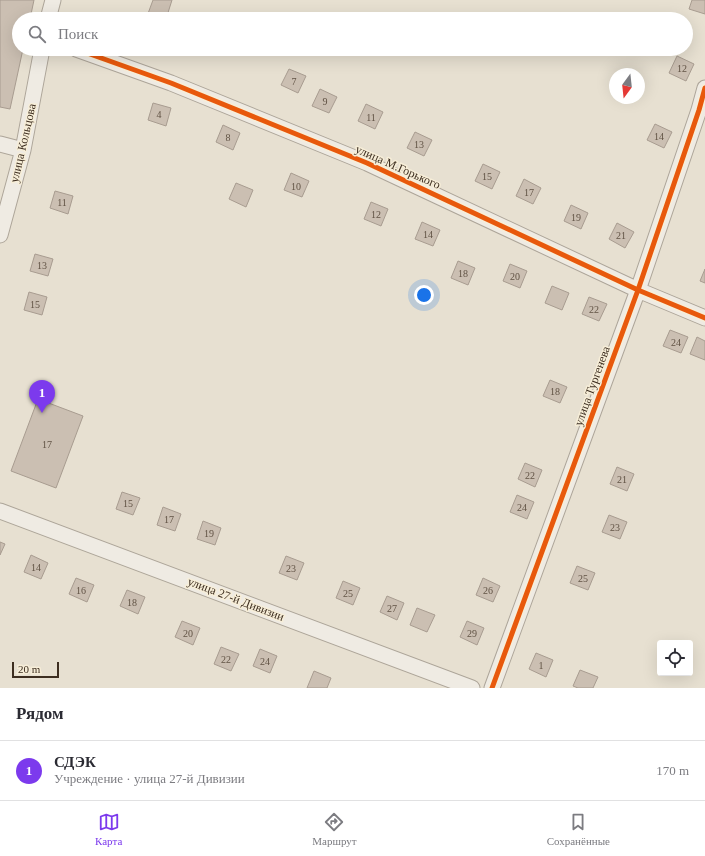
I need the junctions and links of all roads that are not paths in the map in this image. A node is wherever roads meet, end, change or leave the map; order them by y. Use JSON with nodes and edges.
{"nodes":[{"id":1,"x":53,"y":0,"type":"edge"},
{"id":2,"x":50,"y":12,"type":"edge"},
{"id":3,"x":41,"y":56,"type":"edge"},
{"id":4,"x":96,"y":56,"type":"edge"},
{"id":5,"x":705,"y":88,"type":"edge"},
{"id":6,"x":0,"y":144,"type":"edge"},
{"id":7,"x":23,"y":150,"type":"junction"},
{"id":8,"x":0,"y":235,"type":"edge"},
{"id":9,"x":638,"y":290,"type":"junction"},
{"id":10,"x":705,"y":318,"type":"edge"},
{"id":11,"x":0,"y":511,"type":"edge"},
{"id":12,"x":472,"y":688,"type":"edge"},
{"id":13,"x":492,"y":688,"type":"edge"}],
"edges":[{"from":1,"to":2,"type":"street"},
{"from":3,"to":7,"type":"street","name":"улица Кольцова"},
{"from":4,"to":9,"type":"street","name":"улица М.Горького"},
{"from":5,"to":9,"type":"street","name":"улица Тургенева"},
{"from":6,"to":7,"type":"street"},
{"from":7,"to":8,"type":"street","name":"улица Кольцова"},
{"from":9,"to":10,"type":"street","name":"улица М.Горького"},
{"from":9,"to":13,"type":"street","name":"улица Тургенева"},
{"from":11,"to":12,"type":"street","name":"улица 27-й Дивизии"}]}
